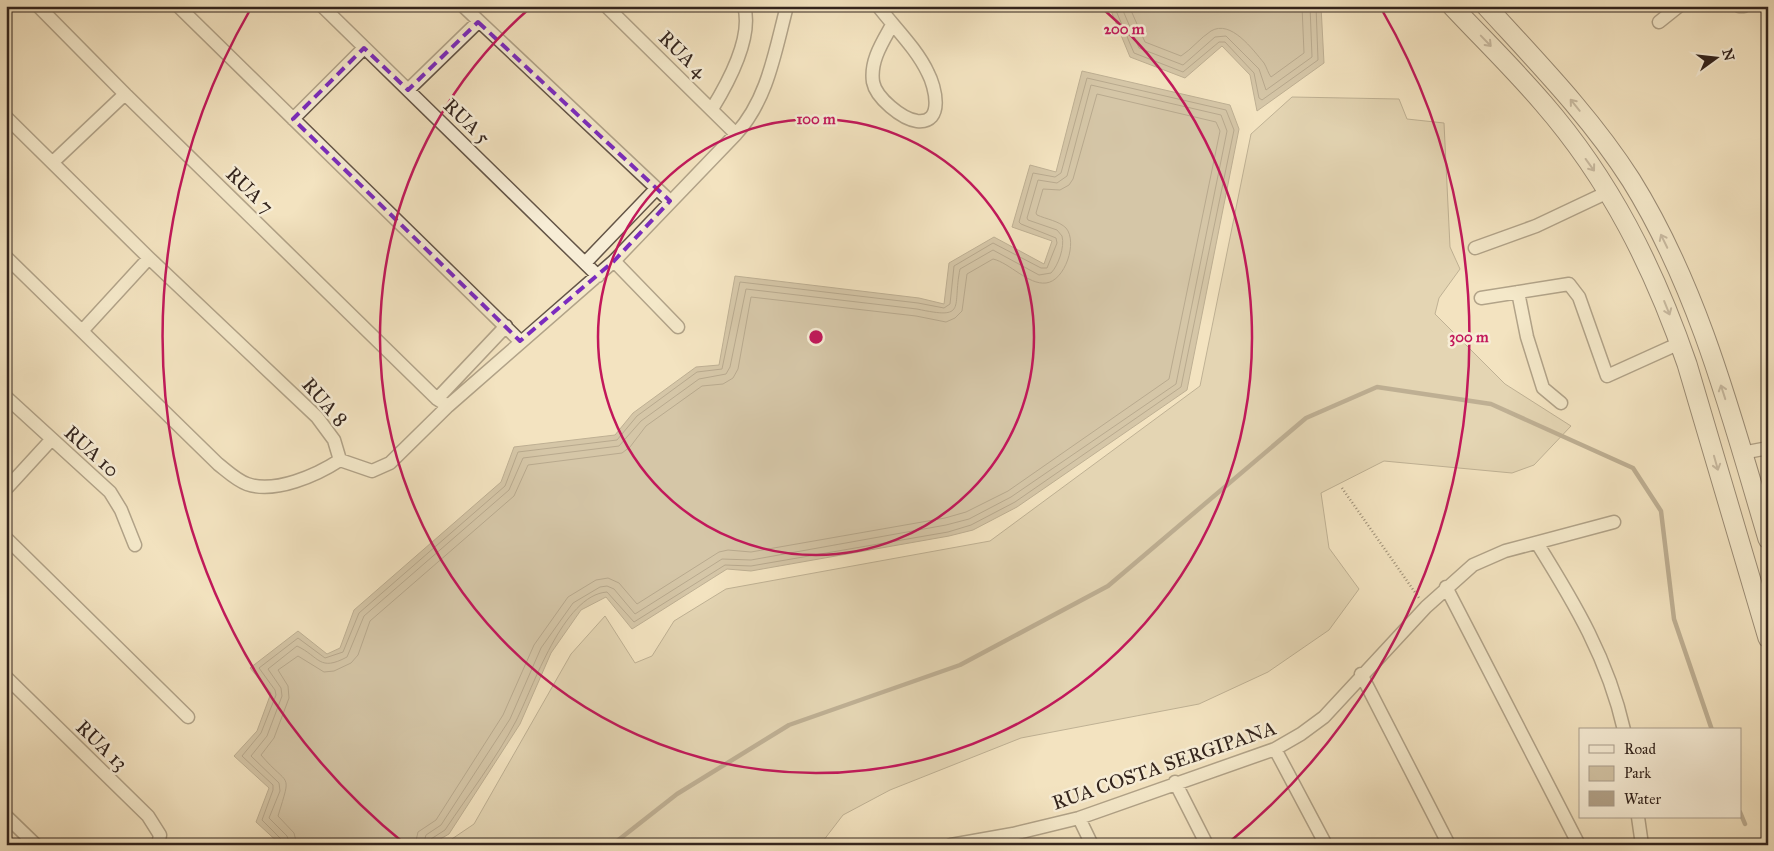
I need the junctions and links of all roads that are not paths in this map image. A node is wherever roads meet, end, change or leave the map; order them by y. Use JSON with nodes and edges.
{"nodes":[{"id":1,"x":178,"y":6,"type":"edge"},
{"id":2,"x":322,"y":6,"type":"edge"},
{"id":3,"x":462,"y":6,"type":"edge"},
{"id":4,"x":606,"y":6,"type":"edge"},
{"id":5,"x":744,"y":6,"type":"edge"},
{"id":6,"x":787,"y":6,"type":"edge"},
{"id":7,"x":878,"y":6,"type":"edge"},
{"id":8,"x":1452,"y":6,"type":"edge"},
{"id":9,"x":1486,"y":6,"type":"edge"},
{"id":10,"x":1679,"y":6,"type":"edge"},
{"id":11,"x":41,"y":7,"type":"edge"},
{"id":12,"x":478,"y":22,"type":"junction"},
{"id":13,"x":1659,"y":22,"type":"dead end"},
{"id":14,"x":892,"y":26,"type":"junction"},
{"id":15,"x":364,"y":48,"type":"junction"},
{"id":16,"x":408,"y":90,"type":"junction"},
{"id":17,"x":125,"y":94,"type":"junction"},
{"id":18,"x":712,"y":109,"type":"junction"},
{"id":19,"x":6,"y":117,"type":"edge"},
{"id":20,"x":293,"y":119,"type":"junction"},
{"id":21,"x":736,"y":134,"type":"junction"},
{"id":22,"x":53,"y":162,"type":"junction"},
{"id":23,"x":656,"y":189,"type":"junction"},
{"id":24,"x":1608,"y":192,"type":"junction"},
{"id":25,"x":670,"y":201,"type":"junction"},
{"id":26,"x":1475,"y":248,"type":"dead end"},
{"id":27,"x":6,"y":257,"type":"edge"},
{"id":28,"x":149,"y":258,"type":"junction"},
{"id":29,"x":614,"y":261,"type":"junction"},
{"id":30,"x":585,"y":263,"type":"junction"},
{"id":31,"x":598,"y":276,"type":"junction"},
{"id":32,"x":1518,"y":292,"type":"junction"},
{"id":33,"x":1481,"y":298,"type":"dead end"},
{"id":34,"x":506,"y":326,"type":"junction"},
{"id":35,"x":678,"y":327,"type":"dead end"},
{"id":36,"x":82,"y":331,"type":"junction"},
{"id":37,"x":520,"y":341,"type":"junction"},
{"id":38,"x":1680,"y":343,"type":"junction"},
{"id":39,"x":6,"y":397,"type":"edge"},
{"id":40,"x":442,"y":403,"type":"junction"},
{"id":41,"x":1561,"y":403,"type":"dead end"},
{"id":42,"x":51,"y":440,"type":"junction"},
{"id":43,"x":1768,"y":448,"type":"edge"},
{"id":44,"x":1742,"y":453,"type":"junction"},
{"id":45,"x":340,"y":460,"type":"junction"},
{"id":46,"x":6,"y":489,"type":"edge"},
{"id":47,"x":1614,"y":522,"type":"dead end"},
{"id":48,"x":6,"y":538,"type":"edge"},
{"id":49,"x":1768,"y":539,"type":"edge"},
{"id":50,"x":1537,"y":543,"type":"junction"},
{"id":51,"x":135,"y":545,"type":"dead end"},
{"id":52,"x":1446,"y":587,"type":"junction"},
{"id":53,"x":1768,"y":638,"type":"edge"},
{"id":54,"x":1362,"y":674,"type":"junction"},
{"id":55,"x":6,"y":677,"type":"edge"},
{"id":56,"x":188,"y":717,"type":"dead end"},
{"id":57,"x":1624,"y":728,"type":"edge"},
{"id":58,"x":1275,"y":748,"type":"junction"},
{"id":59,"x":1175,"y":782,"type":"junction"},
{"id":60,"x":6,"y":816,"type":"edge"},
{"id":61,"x":1079,"y":818,"type":"junction"},
{"id":62,"x":1638,"y":818,"type":"edge"},
{"id":63,"x":1015,"y":839,"type":"edge"},
{"id":64,"x":36,"y":845,"type":"edge"},
{"id":65,"x":158,"y":845,"type":"edge"},
{"id":66,"x":951,"y":845,"type":"edge"},
{"id":67,"x":1092,"y":845,"type":"edge"},
{"id":68,"x":1208,"y":845,"type":"edge"},
{"id":69,"x":1326,"y":845,"type":"edge"},
{"id":70,"x":1449,"y":845,"type":"edge"},
{"id":71,"x":1579,"y":845,"type":"edge"},
{"id":72,"x":1642,"y":845,"type":"edge"}],
"edges":[{"from":1,"to":20,"type":"street"},
{"from":2,"to":15,"type":"street","name":"RUA 5"},
{"from":3,"to":12,"type":"street"},
{"from":4,"to":18,"type":"street","name":"RUA 4"},
{"from":5,"to":18,"type":"street","name":"RUA 4"},
{"from":6,"to":21,"type":"street"},
{"from":7,"to":14,"type":"street"},
{"from":8,"to":24,"type":"street","one_way":true},
{"from":44,"to":9,"type":"street","one_way":true},
{"from":10,"to":13,"type":"street"},
{"from":11,"to":17,"type":"street","name":"RUA 7"},
{"from":12,"to":16,"type":"street"},
{"from":12,"to":23,"type":"street"},
{"from":14,"to":14,"type":"street"},
{"from":15,"to":16,"type":"street","name":"RUA 5"},
{"from":15,"to":20,"type":"street"},
{"from":16,"to":30,"type":"street","name":"RUA 5"},
{"from":17,"to":22,"type":"street"},
{"from":17,"to":40,"type":"street","name":"RUA 7"},
{"from":18,"to":21,"type":"street","name":"RUA 4"},
{"from":19,"to":22,"type":"street","name":"RUA 8"},
{"from":20,"to":34,"type":"street"},
{"from":21,"to":25,"type":"street"},
{"from":22,"to":28,"type":"street","name":"RUA 8"},
{"from":23,"to":25,"type":"street"},
{"from":23,"to":30,"type":"street"},
{"from":24,"to":26,"type":"street"},
{"from":24,"to":38,"type":"street","one_way":true},
{"from":25,"to":29,"type":"street"},
{"from":27,"to":36,"type":"street","name":"RUA 8"},
{"from":28,"to":36,"type":"street"},
{"from":28,"to":45,"type":"street","name":"RUA 8"},
{"from":29,"to":31,"type":"street"},
{"from":29,"to":35,"type":"street"},
{"from":30,"to":31,"type":"street","name":"RUA 5"},
{"from":31,"to":37,"type":"street"},
{"from":32,"to":33,"type":"street"},
{"from":32,"to":38,"type":"street"},
{"from":32,"to":41,"type":"street"},
{"from":34,"to":37,"type":"street"},
{"from":34,"to":40,"type":"street"},
{"from":36,"to":45,"type":"street","name":"RUA 8"},
{"from":37,"to":40,"type":"street"},
{"from":38,"to":53,"type":"street","one_way":true},
{"from":39,"to":42,"type":"street","name":"RUA 10"},
{"from":40,"to":45,"type":"street"},
{"from":42,"to":46,"type":"street"},
{"from":42,"to":51,"type":"street","name":"RUA 10"},
{"from":43,"to":44,"type":"street"},
{"from":44,"to":49,"type":"street"},
{"from":47,"to":50,"type":"street","name":"RUA COSTA SERGIPANA"},
{"from":48,"to":56,"type":"street"},
{"from":50,"to":52,"type":"street","name":"RUA COSTA SERGIPANA"},
{"from":50,"to":57,"type":"street"},
{"from":52,"to":54,"type":"street","name":"RUA COSTA SERGIPANA"},
{"from":52,"to":71,"type":"street"},
{"from":54,"to":58,"type":"street","name":"RUA COSTA SERGIPANA"},
{"from":54,"to":70,"type":"street"},
{"from":55,"to":65,"type":"street","name":"RUA 13"},
{"from":58,"to":59,"type":"street","name":"RUA COSTA SERGIPANA"},
{"from":58,"to":69,"type":"street"},
{"from":59,"to":61,"type":"street","name":"RUA COSTA SERGIPANA"},
{"from":59,"to":68,"type":"street"},
{"from":60,"to":64,"type":"street"},
{"from":61,"to":63,"type":"street","name":"RUA COSTA SERGIPANA"},
{"from":61,"to":67,"type":"street"},
{"from":62,"to":72,"type":"street"},
{"from":63,"to":66,"type":"street","name":"RUA COSTA SERGIPANA"}]}
